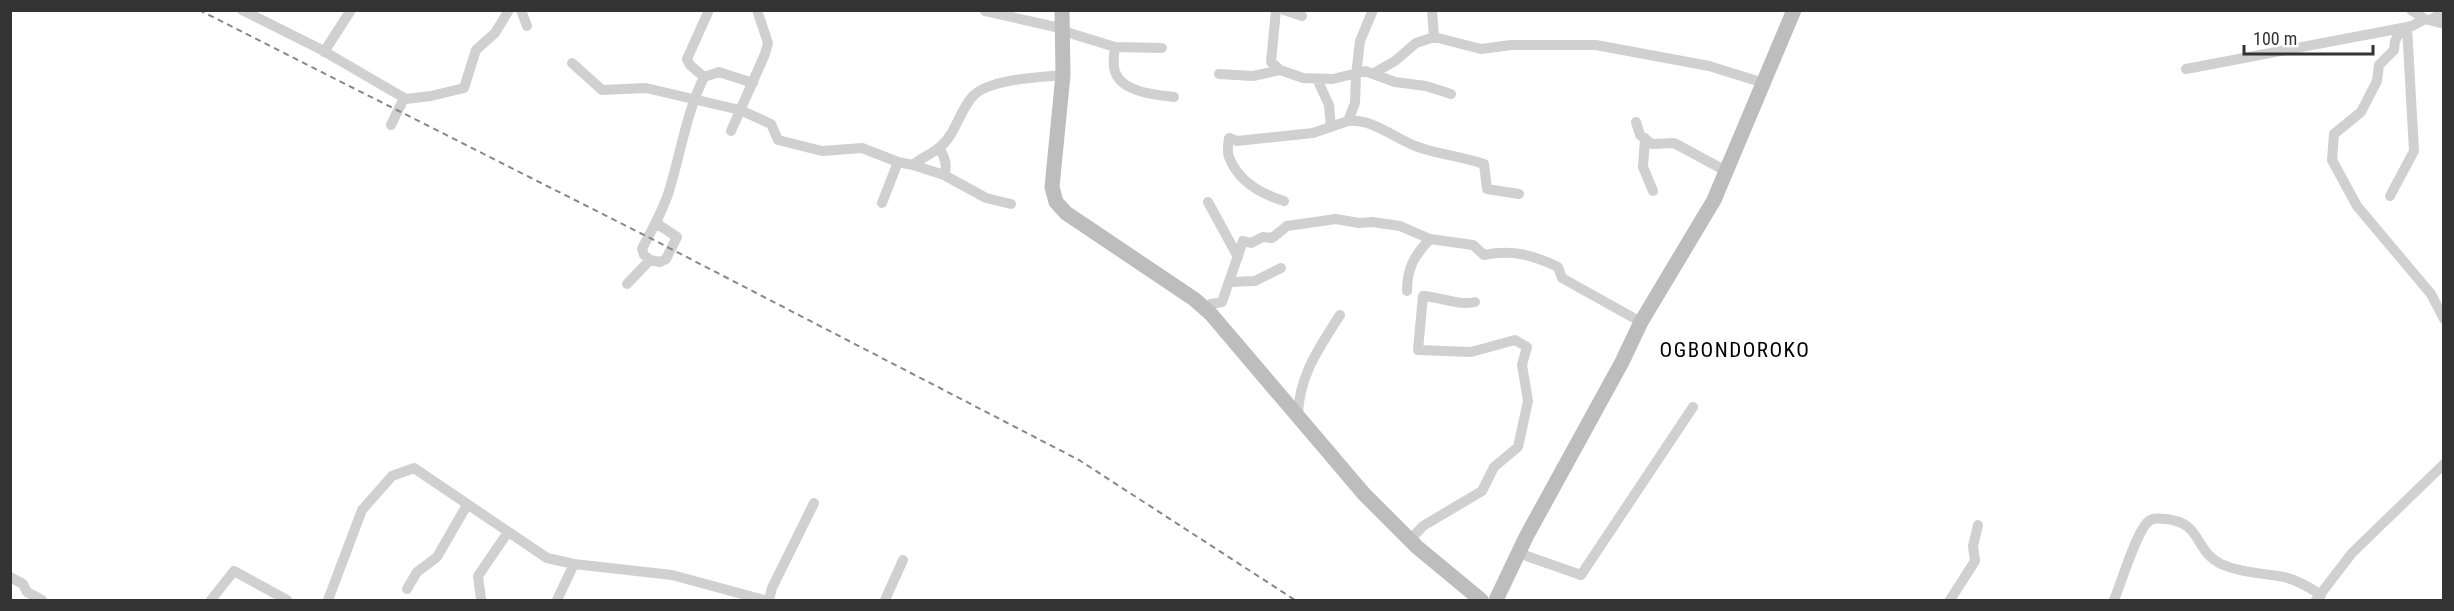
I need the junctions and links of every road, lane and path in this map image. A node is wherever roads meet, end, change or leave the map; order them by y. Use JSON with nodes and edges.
{"nodes":[{"id":1,"x":242,"y":10,"type":"edge"},
{"id":2,"x":351,"y":10,"type":"edge"},
{"id":3,"x":509,"y":10,"type":"edge"},
{"id":4,"x":521,"y":10,"type":"edge"},
{"id":5,"x":709,"y":10,"type":"edge"},
{"id":6,"x":757,"y":10,"type":"edge"},
{"id":7,"x":1062,"y":10,"type":"edge"},
{"id":8,"x":1276,"y":10,"type":"edge"},
{"id":9,"x":1284,"y":10,"type":"edge"},
{"id":10,"x":1373,"y":10,"type":"edge"},
{"id":11,"x":1432,"y":10,"type":"edge"},
{"id":12,"x":1794,"y":10,"type":"edge"},
{"id":13,"x":2411,"y":10,"type":"edge"},
{"id":14,"x":985,"y":11,"type":"edge"},
{"id":15,"x":2444,"y":13,"type":"edge"},
{"id":16,"x":1302,"y":16,"type":"dead end"},
{"id":17,"x":2427,"y":20,"type":"junction"},
{"id":18,"x":2444,"y":24,"type":"edge"},
{"id":19,"x":528,"y":26,"type":"dead end"},
{"id":20,"x":2405,"y":28,"type":"junction"},
{"id":21,"x":1060,"y":29,"type":"junction"},
{"id":22,"x":1434,"y":37,"type":"junction"},
{"id":23,"x":1115,"y":47,"type":"junction"},
{"id":24,"x":1162,"y":48,"type":"dead end"},
{"id":25,"x":324,"y":52,"type":"junction"},
{"id":26,"x":572,"y":63,"type":"dead end"},
{"id":27,"x":2186,"y":69,"type":"dead end"},
{"id":28,"x":1280,"y":70,"type":"junction"},
{"id":29,"x":1374,"y":73,"type":"junction"},
{"id":30,"x":1219,"y":74,"type":"dead end"},
{"id":31,"x":1063,"y":75,"type":"junction"},
{"id":32,"x":1356,"y":75,"type":"junction"},
{"id":33,"x":704,"y":77,"type":"junction"},
{"id":34,"x":1317,"y":79,"type":"junction"},
{"id":35,"x":753,"y":83,"type":"junction"},
{"id":36,"x":1764,"y":83,"type":"junction"},
{"id":37,"x":1451,"y":94,"type":"dead end"},
{"id":38,"x":1174,"y":96,"type":"dead end"},
{"id":39,"x":404,"y":98,"type":"junction"},
{"id":40,"x":694,"y":98,"type":"junction"},
{"id":41,"x":740,"y":110,"type":"junction"},
{"id":42,"x":1348,"y":121,"type":"junction"},
{"id":43,"x":1636,"y":122,"type":"dead end"},
{"id":44,"x":391,"y":125,"type":"dead end"},
{"id":45,"x":1331,"y":127,"type":"junction"},
{"id":46,"x":731,"y":131,"type":"dead end"},
{"id":47,"x":1645,"y":138,"type":"junction"},
{"id":48,"x":939,"y":148,"type":"junction"},
{"id":49,"x":898,"y":162,"type":"junction"},
{"id":50,"x":913,"y":165,"type":"junction"},
{"id":51,"x":1726,"y":171,"type":"junction"},
{"id":52,"x":944,"y":175,"type":"junction"},
{"id":53,"x":1653,"y":191,"type":"dead end"},
{"id":54,"x":1519,"y":194,"type":"dead end"},
{"id":55,"x":2390,"y":196,"type":"dead end"},
{"id":56,"x":1284,"y":201,"type":"dead end"},
{"id":57,"x":1208,"y":202,"type":"dead end"},
{"id":58,"x":882,"y":203,"type":"dead end"},
{"id":59,"x":1011,"y":204,"type":"dead end"},
{"id":60,"x":656,"y":223,"type":"junction"},
{"id":61,"x":1430,"y":239,"type":"junction"},
{"id":62,"x":1238,"y":257,"type":"junction"},
{"id":63,"x":650,"y":260,"type":"junction"},
{"id":64,"x":1281,"y":268,"type":"dead end"},
{"id":65,"x":1231,"y":282,"type":"junction"},
{"id":66,"x":627,"y":284,"type":"dead end"},
{"id":67,"x":1407,"y":291,"type":"dead end"},
{"id":68,"x":1475,"y":302,"type":"dead end"},
{"id":69,"x":1210,"y":313,"type":"junction"},
{"id":70,"x":1340,"y":315,"type":"dead end"},
{"id":71,"x":2444,"y":319,"type":"edge"},
{"id":72,"x":1641,"y":322,"type":"junction"},
{"id":73,"x":1693,"y":407,"type":"dead end"},
{"id":74,"x":1298,"y":417,"type":"junction"},
{"id":75,"x":2444,"y":464,"type":"edge"},
{"id":76,"x":814,"y":503,"type":"dead end"},
{"id":77,"x":467,"y":505,"type":"junction"},
{"id":78,"x":1978,"y":525,"type":"dead end"},
{"id":79,"x":508,"y":532,"type":"junction"},
{"id":80,"x":1410,"y":540,"type":"junction"},
{"id":81,"x":1518,"y":554,"type":"junction"},
{"id":82,"x":903,"y":560,"type":"dead end"},
{"id":83,"x":574,"y":564,"type":"junction"},
{"id":84,"x":10,"y":577,"type":"edge"},
{"id":85,"x":407,"y":589,"type":"dead end"},
{"id":86,"x":25,"y":596,"type":"edge"},
{"id":87,"x":2319,"y":598,"type":"edge"},
{"id":88,"x":481,"y":599,"type":"dead end"},
{"id":89,"x":42,"y":600,"type":"edge"},
{"id":90,"x":211,"y":600,"type":"edge"},
{"id":91,"x":287,"y":600,"type":"edge"},
{"id":92,"x":328,"y":600,"type":"edge"},
{"id":93,"x":557,"y":600,"type":"edge"},
{"id":94,"x":766,"y":600,"type":"edge"},
{"id":95,"x":885,"y":600,"type":"edge"},
{"id":96,"x":1481,"y":600,"type":"edge"},
{"id":97,"x":1496,"y":600,"type":"edge"},
{"id":98,"x":1950,"y":600,"type":"edge"},
{"id":99,"x":2114,"y":600,"type":"edge"}],
"edges":[{"from":1,"to":25,"type":"street"},
{"from":2,"to":25,"type":"street"},
{"from":3,"to":39,"type":"street"},
{"from":4,"to":19,"type":"street"},
{"from":5,"to":33,"type":"street"},
{"from":6,"to":35,"type":"street"},
{"from":7,"to":21,"type":"street"},
{"from":8,"to":28,"type":"street"},
{"from":9,"to":16,"type":"street"},
{"from":10,"to":32,"type":"street"},
{"from":11,"to":22,"type":"street"},
{"from":12,"to":36,"type":"street"},
{"from":13,"to":17,"type":"street"},
{"from":14,"to":21,"type":"street"},
{"from":15,"to":17,"type":"street"},
{"from":17,"to":18,"type":"street"},
{"from":17,"to":20,"type":"street"},
{"from":20,"to":27,"type":"street"},
{"from":20,"to":55,"type":"street"},
{"from":20,"to":71,"type":"street"},
{"from":21,"to":23,"type":"street"},
{"from":21,"to":31,"type":"street"},
{"from":22,"to":29,"type":"street"},
{"from":22,"to":36,"type":"street"},
{"from":23,"to":24,"type":"street"},
{"from":23,"to":38,"type":"street"},
{"from":25,"to":39,"type":"street"},
{"from":26,"to":40,"type":"street"},
{"from":28,"to":30,"type":"street"},
{"from":28,"to":34,"type":"street"},
{"from":29,"to":32,"type":"street"},
{"from":29,"to":37,"type":"street"},
{"from":31,"to":48,"type":"street"},
{"from":31,"to":69,"type":"street"},
{"from":32,"to":34,"type":"street"},
{"from":32,"to":42,"type":"street"},
{"from":33,"to":35,"type":"street"},
{"from":33,"to":40,"type":"street"},
{"from":34,"to":45,"type":"street"},
{"from":35,"to":41,"type":"street"},
{"from":36,"to":51,"type":"street"},
{"from":39,"to":44,"type":"street"},
{"from":40,"to":41,"type":"street"},
{"from":40,"to":60,"type":"street"},
{"from":41,"to":46,"type":"street"},
{"from":41,"to":49,"type":"street"},
{"from":42,"to":45,"type":"street"},
{"from":42,"to":54,"type":"street"},
{"from":43,"to":47,"type":"street"},
{"from":45,"to":56,"type":"street"},
{"from":47,"to":51,"type":"street"},
{"from":47,"to":53,"type":"street"},
{"from":48,"to":50,"type":"street"},
{"from":48,"to":52,"type":"street"},
{"from":49,"to":50,"type":"street"},
{"from":49,"to":58,"type":"street"},
{"from":50,"to":52,"type":"street"},
{"from":51,"to":72,"type":"street"},
{"from":52,"to":59,"type":"street"},
{"from":57,"to":62,"type":"street"},
{"from":60,"to":63,"type":"street"},
{"from":60,"to":63,"type":"street"},
{"from":61,"to":62,"type":"street"},
{"from":61,"to":67,"type":"street"},
{"from":61,"to":72,"type":"street"},
{"from":62,"to":65,"type":"street"},
{"from":63,"to":66,"type":"street"},
{"from":64,"to":65,"type":"street"},
{"from":65,"to":69,"type":"street"},
{"from":68,"to":80,"type":"street"},
{"from":69,"to":74,"type":"street"},
{"from":70,"to":74,"type":"street"},
{"from":72,"to":81,"type":"street"},
{"from":73,"to":81,"type":"street"},
{"from":74,"to":80,"type":"street"},
{"from":75,"to":87,"type":"street"},
{"from":76,"to":94,"type":"street"},
{"from":77,"to":79,"type":"street"},
{"from":77,"to":85,"type":"street"},
{"from":77,"to":92,"type":"street"},
{"from":78,"to":98,"type":"street"},
{"from":79,"to":83,"type":"street"},
{"from":79,"to":88,"type":"street"},
{"from":80,"to":96,"type":"street"},
{"from":81,"to":97,"type":"street"},
{"from":82,"to":95,"type":"street"},
{"from":83,"to":93,"type":"street"},
{"from":83,"to":94,"type":"street"},
{"from":84,"to":86,"type":"street"},
{"from":86,"to":89,"type":"street"},
{"from":87,"to":99,"type":"street"},
{"from":90,"to":91,"type":"street"}]}
